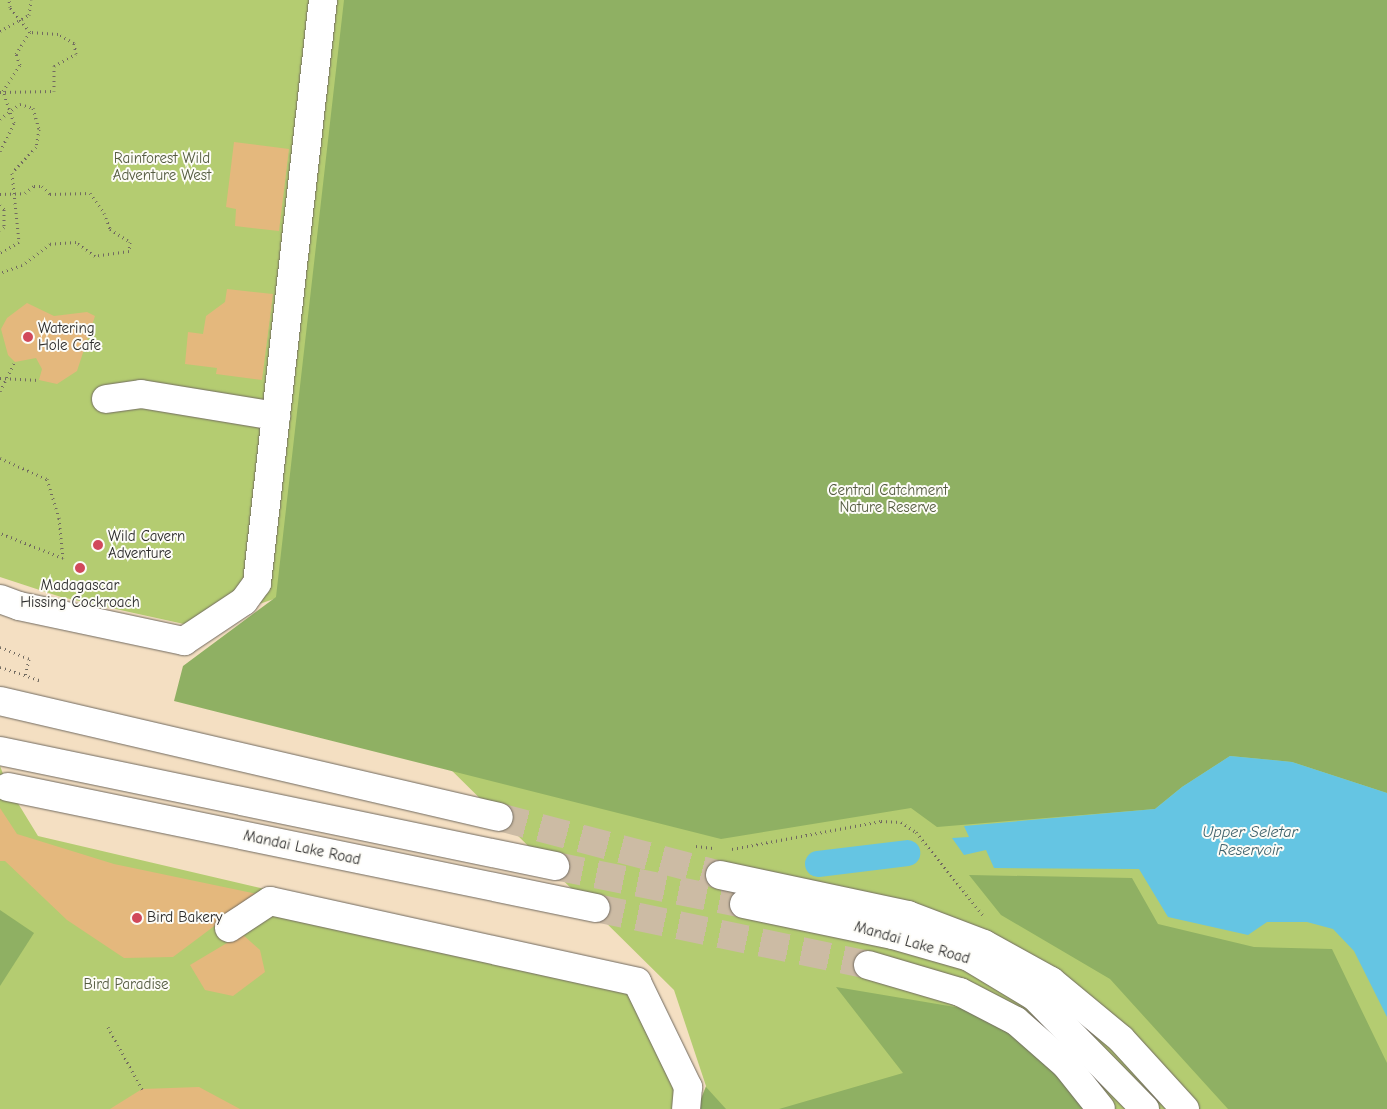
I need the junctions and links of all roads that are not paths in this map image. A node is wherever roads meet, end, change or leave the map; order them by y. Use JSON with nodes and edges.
{"nodes":[{"id":1,"x":323,"y":0,"type":"edge"},
{"id":2,"x":106,"y":399,"type":"dead end"},
{"id":3,"x":276,"y":416,"type":"junction"},
{"id":4,"x":0,"y":599,"type":"edge"},
{"id":5,"x":0,"y":701,"type":"edge"},
{"id":6,"x":0,"y":751,"type":"edge"},
{"id":7,"x":327,"y":777,"type":"junction"},
{"id":8,"x":8,"y":787,"type":"dead end"},
{"id":9,"x":499,"y":816,"type":"tunnel mouth"},
{"id":10,"x":319,"y":817,"type":"junction"},
{"id":11,"x":556,"y":866,"type":"tunnel mouth"},
{"id":12,"x":720,"y":875,"type":"tunnel mouth"},
{"id":13,"x":744,"y":904,"type":"tunnel mouth"},
{"id":14,"x":596,"y":908,"type":"tunnel mouth"},
{"id":15,"x":229,"y":928,"type":"dead end"},
{"id":16,"x":868,"y":966,"type":"tunnel mouth"},
{"id":17,"x":686,"y":1109,"type":"edge"},
{"id":18,"x":1101,"y":1109,"type":"edge"},
{"id":19,"x":1145,"y":1109,"type":"edge"},
{"id":20,"x":1185,"y":1109,"type":"edge"}],
"edges":[{"from":1,"to":3,"type":"street"},
{"from":2,"to":3,"type":"street"},
{"from":3,"to":4,"type":"street"},
{"from":5,"to":7,"type":"street"},
{"from":6,"to":10,"type":"street"},
{"from":7,"to":9,"type":"street"},
{"from":7,"to":10,"type":"street"},
{"from":8,"to":14,"type":"street","name":"Mandai Lake Road"},
{"from":10,"to":11,"type":"street"},
{"from":12,"to":20,"type":"street"},
{"from":13,"to":19,"type":"street","name":"Mandai Lake Road"},
{"from":15,"to":17,"type":"street"},
{"from":16,"to":18,"type":"street"}]}
